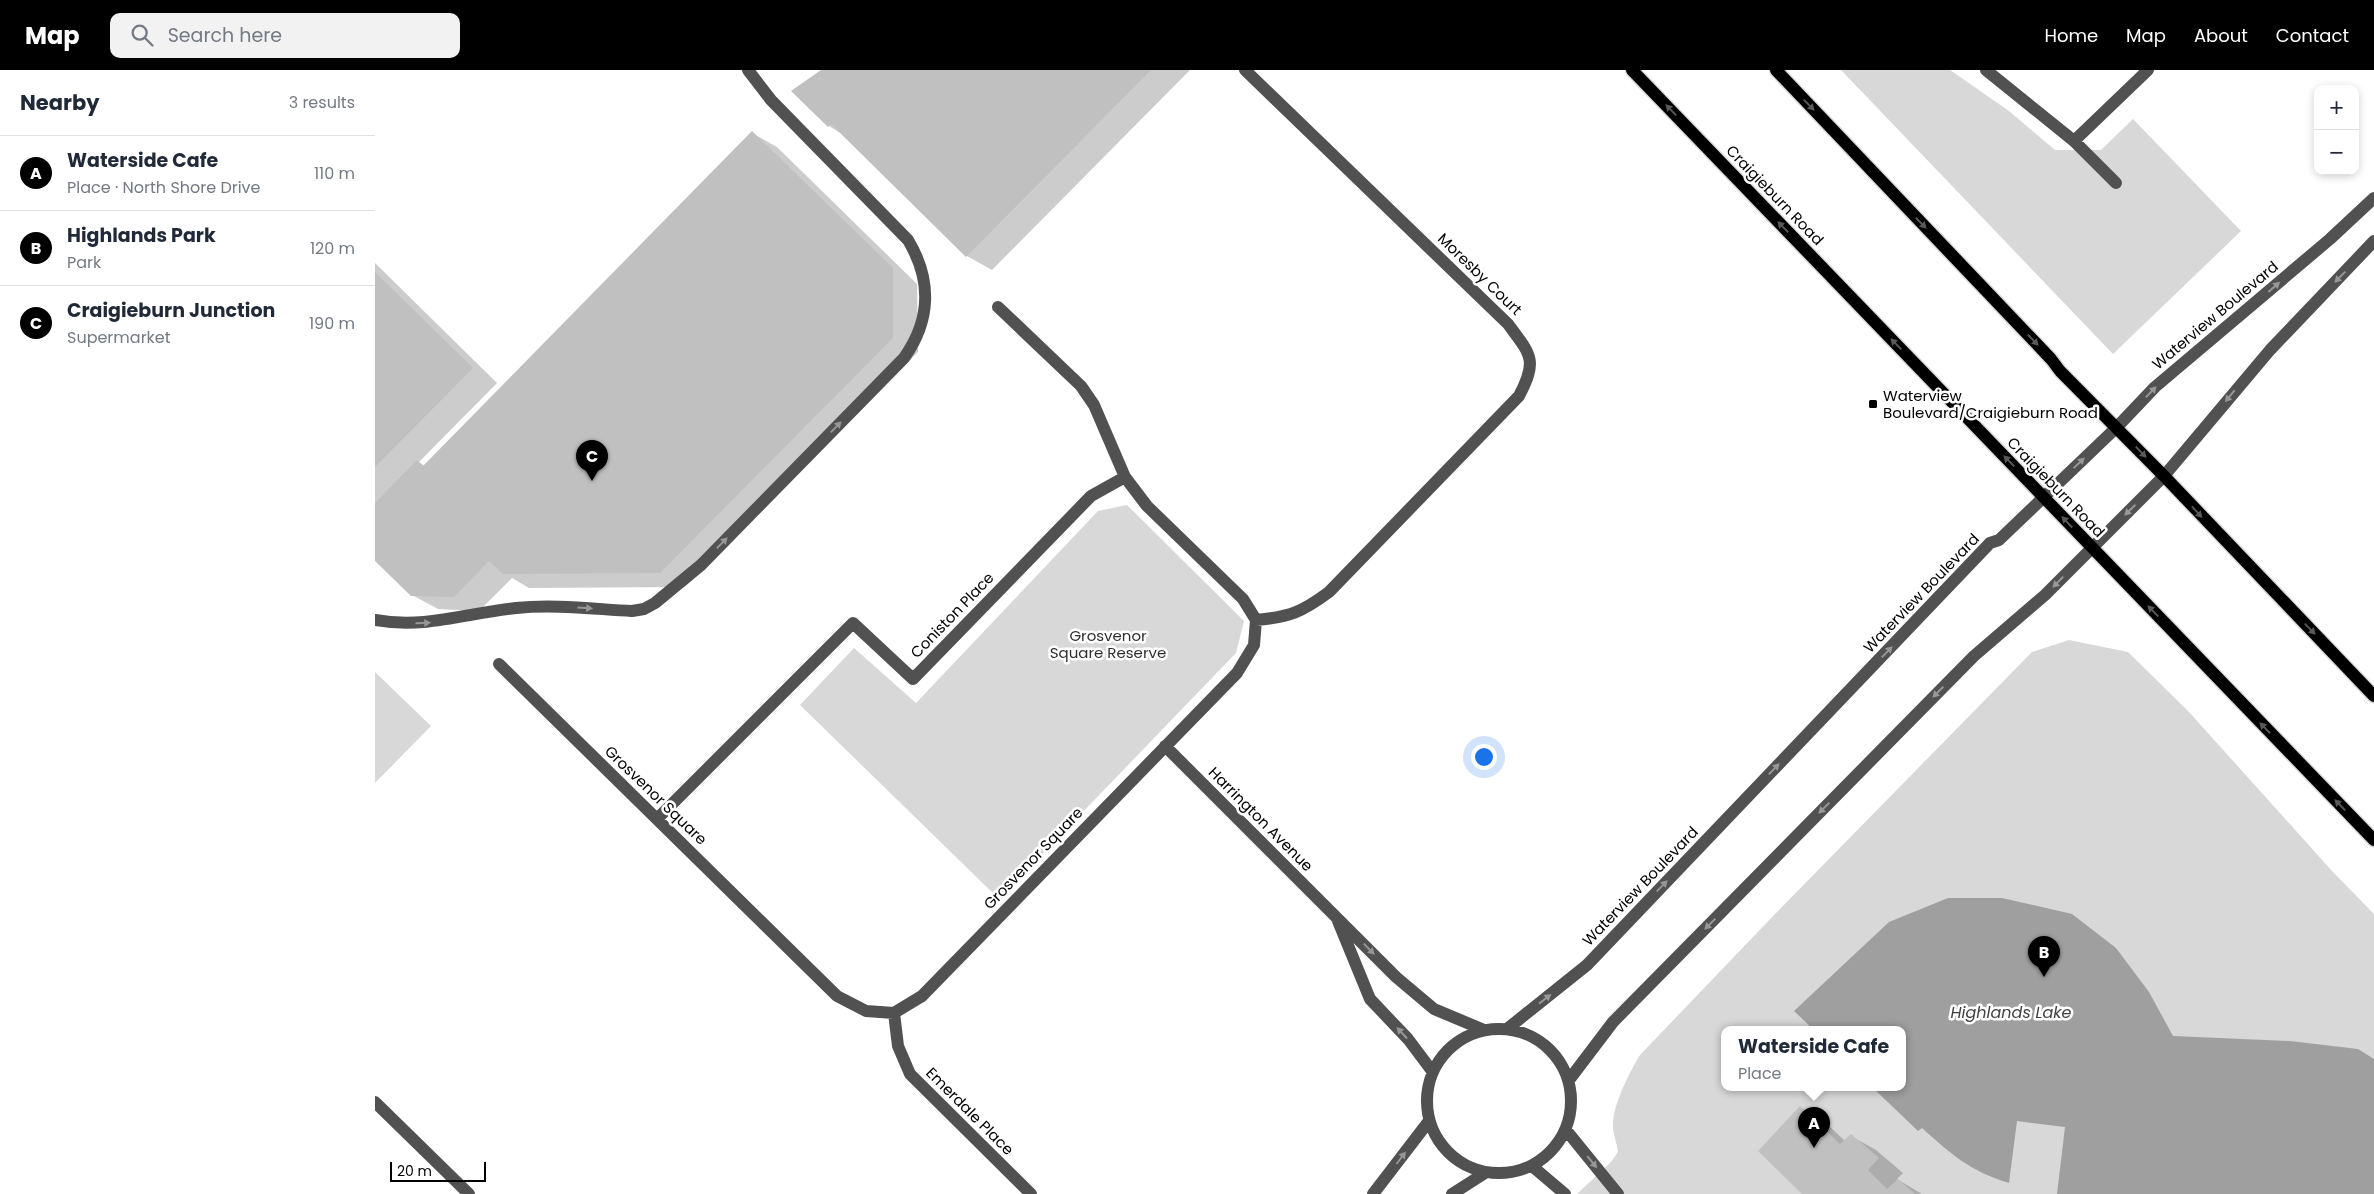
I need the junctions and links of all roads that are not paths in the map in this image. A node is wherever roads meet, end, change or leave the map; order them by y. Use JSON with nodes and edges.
{"nodes":[{"id":1,"x":748,"y":70,"type":"edge"},
{"id":2,"x":1245,"y":70,"type":"edge"},
{"id":3,"x":1632,"y":70,"type":"edge"},
{"id":4,"x":1775,"y":70,"type":"edge"},
{"id":5,"x":1986,"y":70,"type":"edge"},
{"id":6,"x":2148,"y":70,"type":"edge"},
{"id":7,"x":2074,"y":141,"type":"junction"},
{"id":8,"x":2116,"y":183,"type":"dead end"},
{"id":9,"x":2374,"y":198,"type":"edge"},
{"id":10,"x":2374,"y":241,"type":"edge"},
{"id":11,"x":997,"y":307,"type":"dead end"},
{"id":12,"x":2117,"y":427,"type":"junction"},
{"id":13,"x":2164,"y":476,"type":"junction"},
{"id":14,"x":1125,"y":477,"type":"junction"},
{"id":15,"x":2043,"y":496,"type":"junction"},
{"id":16,"x":2091,"y":547,"type":"junction"},
{"id":17,"x":375,"y":620,"type":"edge"},
{"id":18,"x":1256,"y":620,"type":"junction"},
{"id":19,"x":499,"y":664,"type":"dead end"},
{"id":20,"x":2374,"y":696,"type":"edge"},
{"id":21,"x":1165,"y":746,"type":"junction"},
{"id":22,"x":657,"y":819,"type":"junction"},
{"id":23,"x":2374,"y":840,"type":"edge"},
{"id":24,"x":1335,"y":914,"type":"junction"},
{"id":25,"x":894,"y":1013,"type":"junction"},
{"id":26,"x":1507,"y":1029,"type":"junction"},
{"id":27,"x":1484,"y":1030,"type":"junction"},
{"id":28,"x":1432,"y":1072,"type":"junction"},
{"id":29,"x":1569,"y":1080,"type":"junction"},
{"id":30,"x":375,"y":1102,"type":"edge"},
{"id":31,"x":1429,"y":1121,"type":"junction"},
{"id":32,"x":1566,"y":1130,"type":"junction"},
{"id":33,"x":1532,"y":1166,"type":"junction"},
{"id":34,"x":1485,"y":1173,"type":"junction"},
{"id":35,"x":469,"y":1194,"type":"edge"},
{"id":36,"x":1031,"y":1194,"type":"edge"},
{"id":37,"x":1373,"y":1194,"type":"edge"},
{"id":38,"x":1452,"y":1194,"type":"edge"},
{"id":39,"x":1565,"y":1194,"type":"edge"},
{"id":40,"x":1618,"y":1194,"type":"edge"}],
"edges":[{"from":17,"to":1,"type":"street","one_way":true},
{"from":2,"to":18,"type":"street","name":"Moresby Court"},
{"from":15,"to":3,"type":"main road","name":"Craigieburn Road","one_way":true},
{"from":4,"to":12,"type":"main road","one_way":true},
{"from":5,"to":7,"type":"street"},
{"from":6,"to":7,"type":"street"},
{"from":7,"to":8,"type":"street"},
{"from":12,"to":9,"type":"street","name":"Waterview Boulevard","one_way":true},
{"from":10,"to":13,"type":"street","one_way":true},
{"from":11,"to":14,"type":"street"},
{"from":12,"to":13,"type":"main road","one_way":true},
{"from":15,"to":12,"type":"street","name":"Waterview Boulevard","one_way":true},
{"from":13,"to":16,"type":"street","one_way":true},
{"from":13,"to":20,"type":"main road","one_way":true},
{"from":14,"to":18,"type":"street"},
{"from":14,"to":22,"type":"street","name":"Coniston Place"},
{"from":16,"to":15,"type":"main road","name":"Craigieburn Road","one_way":true},
{"from":26,"to":15,"type":"street","name":"Waterview Boulevard","one_way":true},
{"from":23,"to":16,"type":"main road","name":"Craigieburn Road","one_way":true},
{"from":16,"to":29,"type":"street","one_way":true},
{"from":18,"to":21,"type":"street","name":"Grosvenor Square"},
{"from":19,"to":22,"type":"street","name":"Grosvenor Square"},
{"from":21,"to":24,"type":"street","name":"Harrington Avenue"},
{"from":21,"to":25,"type":"street","name":"Grosvenor Square"},
{"from":22,"to":25,"type":"street","name":"Grosvenor Square"},
{"from":24,"to":27,"type":"street","name":"Harrington Avenue","one_way":true},
{"from":28,"to":24,"type":"street","name":"Harrington Avenue","one_way":true},
{"from":25,"to":36,"type":"street","name":"Emerdale Place"},
{"from":26,"to":27,"type":"street"},
{"from":26,"to":29,"type":"street"},
{"from":27,"to":28,"type":"street"},
{"from":28,"to":31,"type":"street"},
{"from":29,"to":32,"type":"street"},
{"from":30,"to":35,"type":"street"},
{"from":31,"to":34,"type":"street"},
{"from":37,"to":31,"type":"street","one_way":true},
{"from":32,"to":33,"type":"street"},
{"from":32,"to":40,"type":"street","one_way":true},
{"from":33,"to":34,"type":"street"},
{"from":33,"to":39,"type":"street"},
{"from":34,"to":38,"type":"street"}]}
